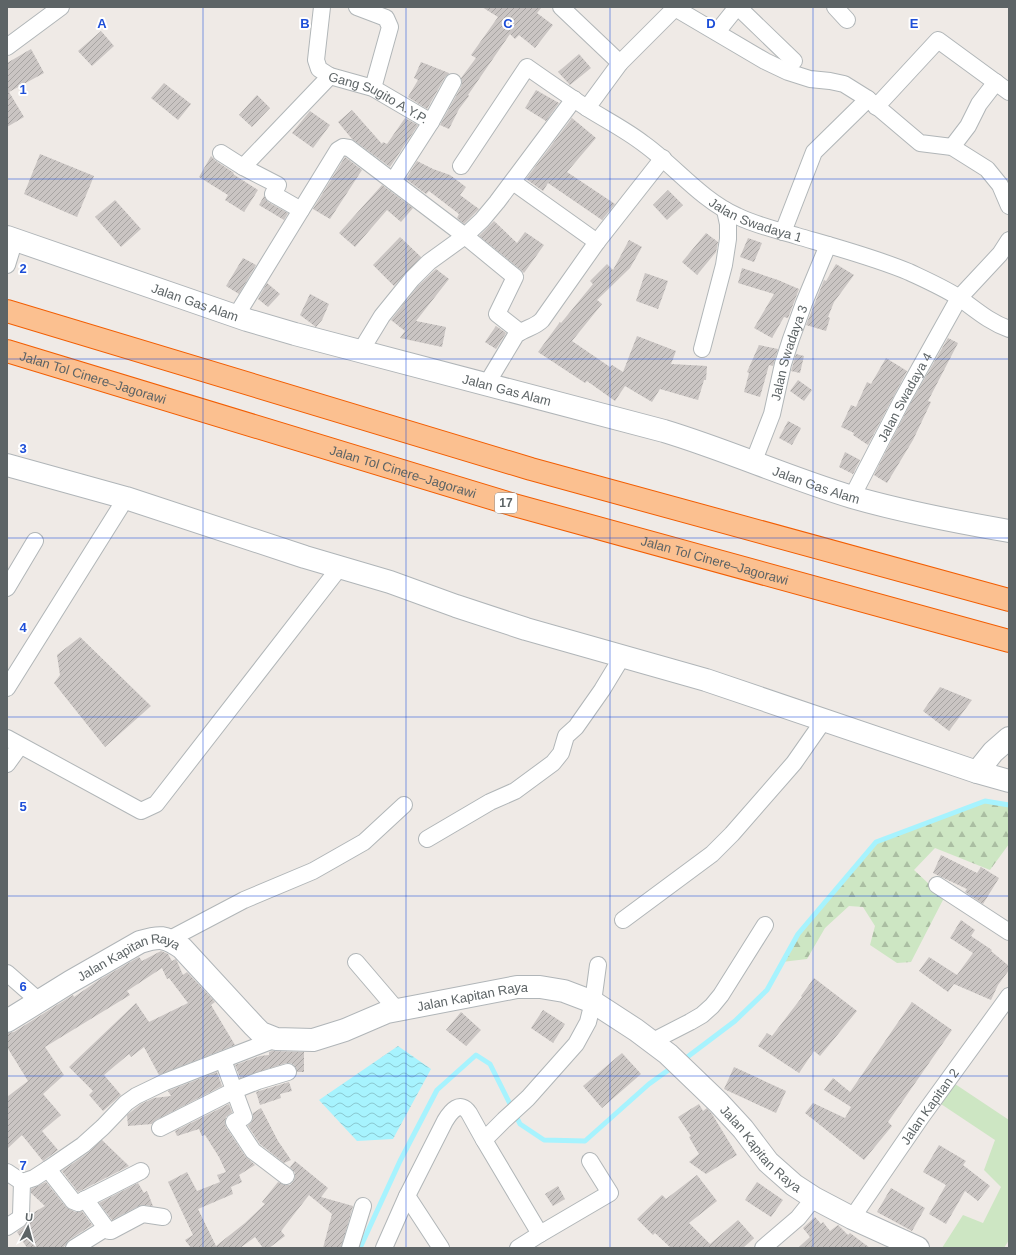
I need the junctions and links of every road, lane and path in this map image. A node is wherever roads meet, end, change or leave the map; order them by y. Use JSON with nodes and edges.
{"nodes":[{"id":1,"x":61,"y":7,"type":"edge"},
{"id":2,"x":322,"y":7,"type":"edge"},
{"id":3,"x":357,"y":7,"type":"edge"},
{"id":4,"x":561,"y":7,"type":"edge"},
{"id":5,"x":738,"y":7,"type":"edge"},
{"id":6,"x":835,"y":7,"type":"edge"},
{"id":7,"x":676,"y":8,"type":"edge"},
{"id":8,"x":847,"y":20,"type":"dead end"},
{"id":9,"x":717,"y":32,"type":"junction"},
{"id":10,"x":7,"y":47,"type":"edge"},
{"id":11,"x":794,"y":61,"type":"dead end"},
{"id":12,"x":620,"y":63,"type":"junction"},
{"id":13,"x":330,"y":76,"type":"junction"},
{"id":14,"x":453,"y":82,"type":"dead end"},
{"id":15,"x":1003,"y":87,"type":"edge"},
{"id":16,"x":373,"y":88,"type":"junction"},
{"id":17,"x":574,"y":99,"type":"junction"},
{"id":18,"x":872,"y":103,"type":"junction"},
{"id":19,"x":587,"y":108,"type":"junction"},
{"id":20,"x":431,"y":122,"type":"junction"},
{"id":21,"x":952,"y":147,"type":"junction"},
{"id":22,"x":221,"y":153,"type":"dead end"},
{"id":23,"x":663,"y":158,"type":"junction"},
{"id":24,"x":461,"y":166,"type":"dead end"},
{"id":25,"x":243,"y":167,"type":"junction"},
{"id":26,"x":393,"y":181,"type":"junction"},
{"id":27,"x":513,"y":182,"type":"junction"},
{"id":28,"x":1009,"y":206,"type":"edge"},
{"id":29,"x":301,"y":210,"type":"junction"},
{"id":30,"x":724,"y":210,"type":"junction"},
{"id":31,"x":783,"y":232,"type":"junction"},
{"id":32,"x":465,"y":236,"type":"junction"},
{"id":33,"x":11,"y":238,"type":"edge"},
{"id":34,"x":1009,"y":240,"type":"edge"},
{"id":35,"x":597,"y":242,"type":"junction"},
{"id":36,"x":828,"y":245,"type":"junction"},
{"id":37,"x":7,"y":265,"type":"edge"},
{"id":38,"x":959,"y":298,"type":"junction"},
{"id":39,"x":7,"y":311,"type":"edge"},
{"id":40,"x":236,"y":316,"type":"junction"},
{"id":41,"x":1009,"y":329,"type":"edge"},
{"id":42,"x":520,"y":332,"type":"junction"},
{"id":43,"x":702,"y":349,"type":"dead end"},
{"id":44,"x":7,"y":351,"type":"edge"},
{"id":45,"x":360,"y":352,"type":"junction"},
{"id":46,"x":486,"y":385,"type":"junction"},
{"id":47,"x":753,"y":463,"type":"junction"},
{"id":48,"x":7,"y":465,"type":"edge"},
{"id":49,"x":852,"y":497,"type":"junction"},
{"id":50,"x":126,"y":498,"type":"junction"},
{"id":51,"x":1009,"y":531,"type":"edge"},
{"id":52,"x":35,"y":541,"type":"dead end"},
{"id":53,"x":340,"y":567,"type":"junction"},
{"id":54,"x":7,"y":588,"type":"edge"},
{"id":55,"x":1009,"y":600,"type":"edge"},
{"id":56,"x":1009,"y":642,"type":"edge"},
{"id":57,"x":622,"y":656,"type":"junction"},
{"id":58,"x":7,"y":688,"type":"edge"},
{"id":59,"x":824,"y":720,"type":"junction"},
{"id":60,"x":1009,"y":738,"type":"edge"},
{"id":61,"x":14,"y":742,"type":"edge"},
{"id":62,"x":7,"y":764,"type":"edge"},
{"id":63,"x":977,"y":772,"type":"junction"},
{"id":64,"x":1009,"y":781,"type":"edge"},
{"id":65,"x":404,"y":806,"type":"dead end"},
{"id":66,"x":427,"y":839,"type":"dead end"},
{"id":67,"x":937,"y":885,"type":"dead end"},
{"id":68,"x":624,"y":920,"type":"dead end"},
{"id":69,"x":765,"y":925,"type":"dead end"},
{"id":70,"x":1009,"y":932,"type":"edge"},
{"id":71,"x":170,"y":939,"type":"junction"},
{"id":72,"x":356,"y":962,"type":"dead end"},
{"id":73,"x":598,"y":965,"type":"dead end"},
{"id":74,"x":7,"y":973,"type":"edge"},
{"id":75,"x":1009,"y":996,"type":"edge"},
{"id":76,"x":38,"y":1001,"type":"junction"},
{"id":77,"x":593,"y":1002,"type":"junction"},
{"id":78,"x":397,"y":1010,"type":"junction"},
{"id":79,"x":7,"y":1021,"type":"edge"},
{"id":80,"x":276,"y":1039,"type":"junction"},
{"id":81,"x":660,"y":1048,"type":"junction"},
{"id":82,"x":223,"y":1060,"type":"junction"},
{"id":83,"x":288,"y":1072,"type":"dead end"},
{"id":84,"x":235,"y":1090,"type":"junction"},
{"id":85,"x":160,"y":1128,"type":"dead end"},
{"id":86,"x":484,"y":1140,"type":"junction"},
{"id":87,"x":590,"y":1161,"type":"dead end"},
{"id":88,"x":48,"y":1169,"type":"junction"},
{"id":89,"x":141,"y":1171,"type":"dead end"},
{"id":90,"x":7,"y":1172,"type":"edge"},
{"id":91,"x":286,"y":1176,"type":"dead end"},
{"id":92,"x":22,"y":1182,"type":"junction"},
{"id":93,"x":407,"y":1196,"type":"junction"},
{"id":94,"x":814,"y":1198,"type":"junction"},
{"id":95,"x":85,"y":1199,"type":"junction"},
{"id":96,"x":363,"y":1206,"type":"dead end"},
{"id":97,"x":163,"y":1217,"type":"dead end"},
{"id":98,"x":852,"y":1218,"type":"junction"},
{"id":99,"x":7,"y":1227,"type":"edge"},
{"id":100,"x":106,"y":1228,"type":"junction"},
{"id":101,"x":540,"y":1234,"type":"junction"},
{"id":102,"x":74,"y":1248,"type":"edge"},
{"id":103,"x":350,"y":1248,"type":"edge"},
{"id":104,"x":384,"y":1248,"type":"edge"},
{"id":105,"x":441,"y":1248,"type":"edge"},
{"id":106,"x":518,"y":1248,"type":"edge"},
{"id":107,"x":763,"y":1248,"type":"edge"},
{"id":108,"x":918,"y":1248,"type":"edge"}],
"edges":[{"from":1,"to":10,"type":"street"},
{"from":2,"to":13,"type":"street","name":"Gang Sugito A.Y.P."},
{"from":3,"to":16,"type":"street"},
{"from":4,"to":12,"type":"street"},
{"from":5,"to":9,"type":"street"},
{"from":5,"to":11,"type":"street"},
{"from":6,"to":8,"type":"street"},
{"from":7,"to":9,"type":"street"},
{"from":7,"to":12,"type":"street"},
{"from":9,"to":18,"type":"street"},
{"from":12,"to":19,"type":"street"},
{"from":13,"to":16,"type":"street","name":"Gang Sugito A.Y.P."},
{"from":13,"to":25,"type":"street"},
{"from":14,"to":20,"type":"street"},
{"from":15,"to":18,"type":"street"},
{"from":15,"to":21,"type":"street"},
{"from":16,"to":20,"type":"street","name":"Gang Sugito A.Y.P."},
{"from":17,"to":19,"type":"street","name":"Jalan Swadaya 1"},
{"from":17,"to":24,"type":"street","name":"Jalan Swadaya 1"},
{"from":17,"to":27,"type":"street"},
{"from":18,"to":21,"type":"street"},
{"from":18,"to":31,"type":"street"},
{"from":19,"to":23,"type":"street","name":"Jalan Swadaya 1"},
{"from":20,"to":26,"type":"street","name":"Gang Sugito A.Y.P."},
{"from":21,"to":28,"type":"street"},
{"from":22,"to":25,"type":"street"},
{"from":23,"to":30,"type":"street","name":"Jalan Swadaya 1"},
{"from":23,"to":35,"type":"street"},
{"from":25,"to":29,"type":"street"},
{"from":26,"to":29,"type":"street"},
{"from":26,"to":32,"type":"street"},
{"from":27,"to":32,"type":"street"},
{"from":27,"to":35,"type":"street"},
{"from":29,"to":40,"type":"street"},
{"from":30,"to":31,"type":"street","name":"Jalan Swadaya 1"},
{"from":30,"to":43,"type":"street"},
{"from":31,"to":36,"type":"street","name":"Jalan Swadaya 1"},
{"from":32,"to":42,"type":"street"},
{"from":32,"to":45,"type":"street"},
{"from":33,"to":37,"type":"street"},
{"from":33,"to":40,"type":"main road","name":"Jalan Gas Alam"},
{"from":34,"to":38,"type":"street","name":"Jalan Swadaya 4"},
{"from":35,"to":42,"type":"street"},
{"from":36,"to":38,"type":"street","name":"Jalan Swadaya 1"},
{"from":36,"to":47,"type":"street","name":"Jalan Swadaya 3"},
{"from":38,"to":41,"type":"street","name":"Jalan Swadaya 1"},
{"from":38,"to":49,"type":"street","name":"Jalan Swadaya 4"},
{"from":39,"to":55,"type":"highway"},
{"from":40,"to":45,"type":"main road","name":"Jalan Gas Alam"},
{"from":42,"to":46,"type":"street"},
{"from":44,"to":56,"type":"highway","name":"Jalan Tol Cinere–Jagorawi","number":"17"},
{"from":45,"to":46,"type":"main road","name":"Jalan Gas Alam"},
{"from":46,"to":47,"type":"main road","name":"Jalan Gas Alam"},
{"from":47,"to":49,"type":"main road","name":"Jalan Gas Alam"},
{"from":48,"to":50,"type":"main road"},
{"from":49,"to":51,"type":"main road","name":"Jalan Gas Alam"},
{"from":50,"to":53,"type":"main road"},
{"from":50,"to":58,"type":"street"},
{"from":52,"to":54,"type":"street"},
{"from":53,"to":57,"type":"main road"},
{"from":53,"to":61,"type":"street"},
{"from":57,"to":59,"type":"main road"},
{"from":57,"to":66,"type":"street"},
{"from":59,"to":63,"type":"main road"},
{"from":59,"to":68,"type":"street"},
{"from":60,"to":63,"type":"main road"},
{"from":61,"to":62,"type":"street"},
{"from":63,"to":64,"type":"main road"},
{"from":65,"to":71,"type":"street"},
{"from":67,"to":70,"type":"street"},
{"from":69,"to":81,"type":"street"},
{"from":71,"to":76,"type":"main road","name":"Jalan Kapitan Raya"},
{"from":71,"to":80,"type":"main road","name":"Jalan Kapitan Raya"},
{"from":72,"to":78,"type":"street"},
{"from":73,"to":77,"type":"street"},
{"from":74,"to":76,"type":"street"},
{"from":75,"to":98,"type":"street","name":"Jalan Kapitan 2"},
{"from":76,"to":79,"type":"main road","name":"Jalan Kapitan Raya"},
{"from":77,"to":78,"type":"main road","name":"Jalan Kapitan Raya"},
{"from":77,"to":81,"type":"main road","name":"Jalan Kapitan Raya"},
{"from":77,"to":86,"type":"street"},
{"from":78,"to":80,"type":"main road","name":"Jalan Kapitan Raya"},
{"from":80,"to":82,"type":"street"},
{"from":81,"to":94,"type":"main road","name":"Jalan Kapitan Raya"},
{"from":82,"to":84,"type":"street"},
{"from":82,"to":88,"type":"street"},
{"from":83,"to":84,"type":"street"},
{"from":84,"to":85,"type":"street"},
{"from":84,"to":91,"type":"street"},
{"from":86,"to":93,"type":"street"},
{"from":86,"to":101,"type":"street"},
{"from":87,"to":101,"type":"street"},
{"from":88,"to":92,"type":"street"},
{"from":88,"to":95,"type":"street"},
{"from":89,"to":95,"type":"street"},
{"from":90,"to":92,"type":"street"},
{"from":92,"to":99,"type":"street"},
{"from":93,"to":104,"type":"street"},
{"from":93,"to":105,"type":"street"},
{"from":94,"to":98,"type":"main road","name":"Jalan Kapitan Raya"},
{"from":94,"to":107,"type":"street"},
{"from":95,"to":100,"type":"street"},
{"from":96,"to":103,"type":"street"},
{"from":97,"to":100,"type":"street"},
{"from":98,"to":108,"type":"main road","name":"Jalan Kapitan Raya"},
{"from":100,"to":102,"type":"street"},
{"from":101,"to":106,"type":"street"}]}
